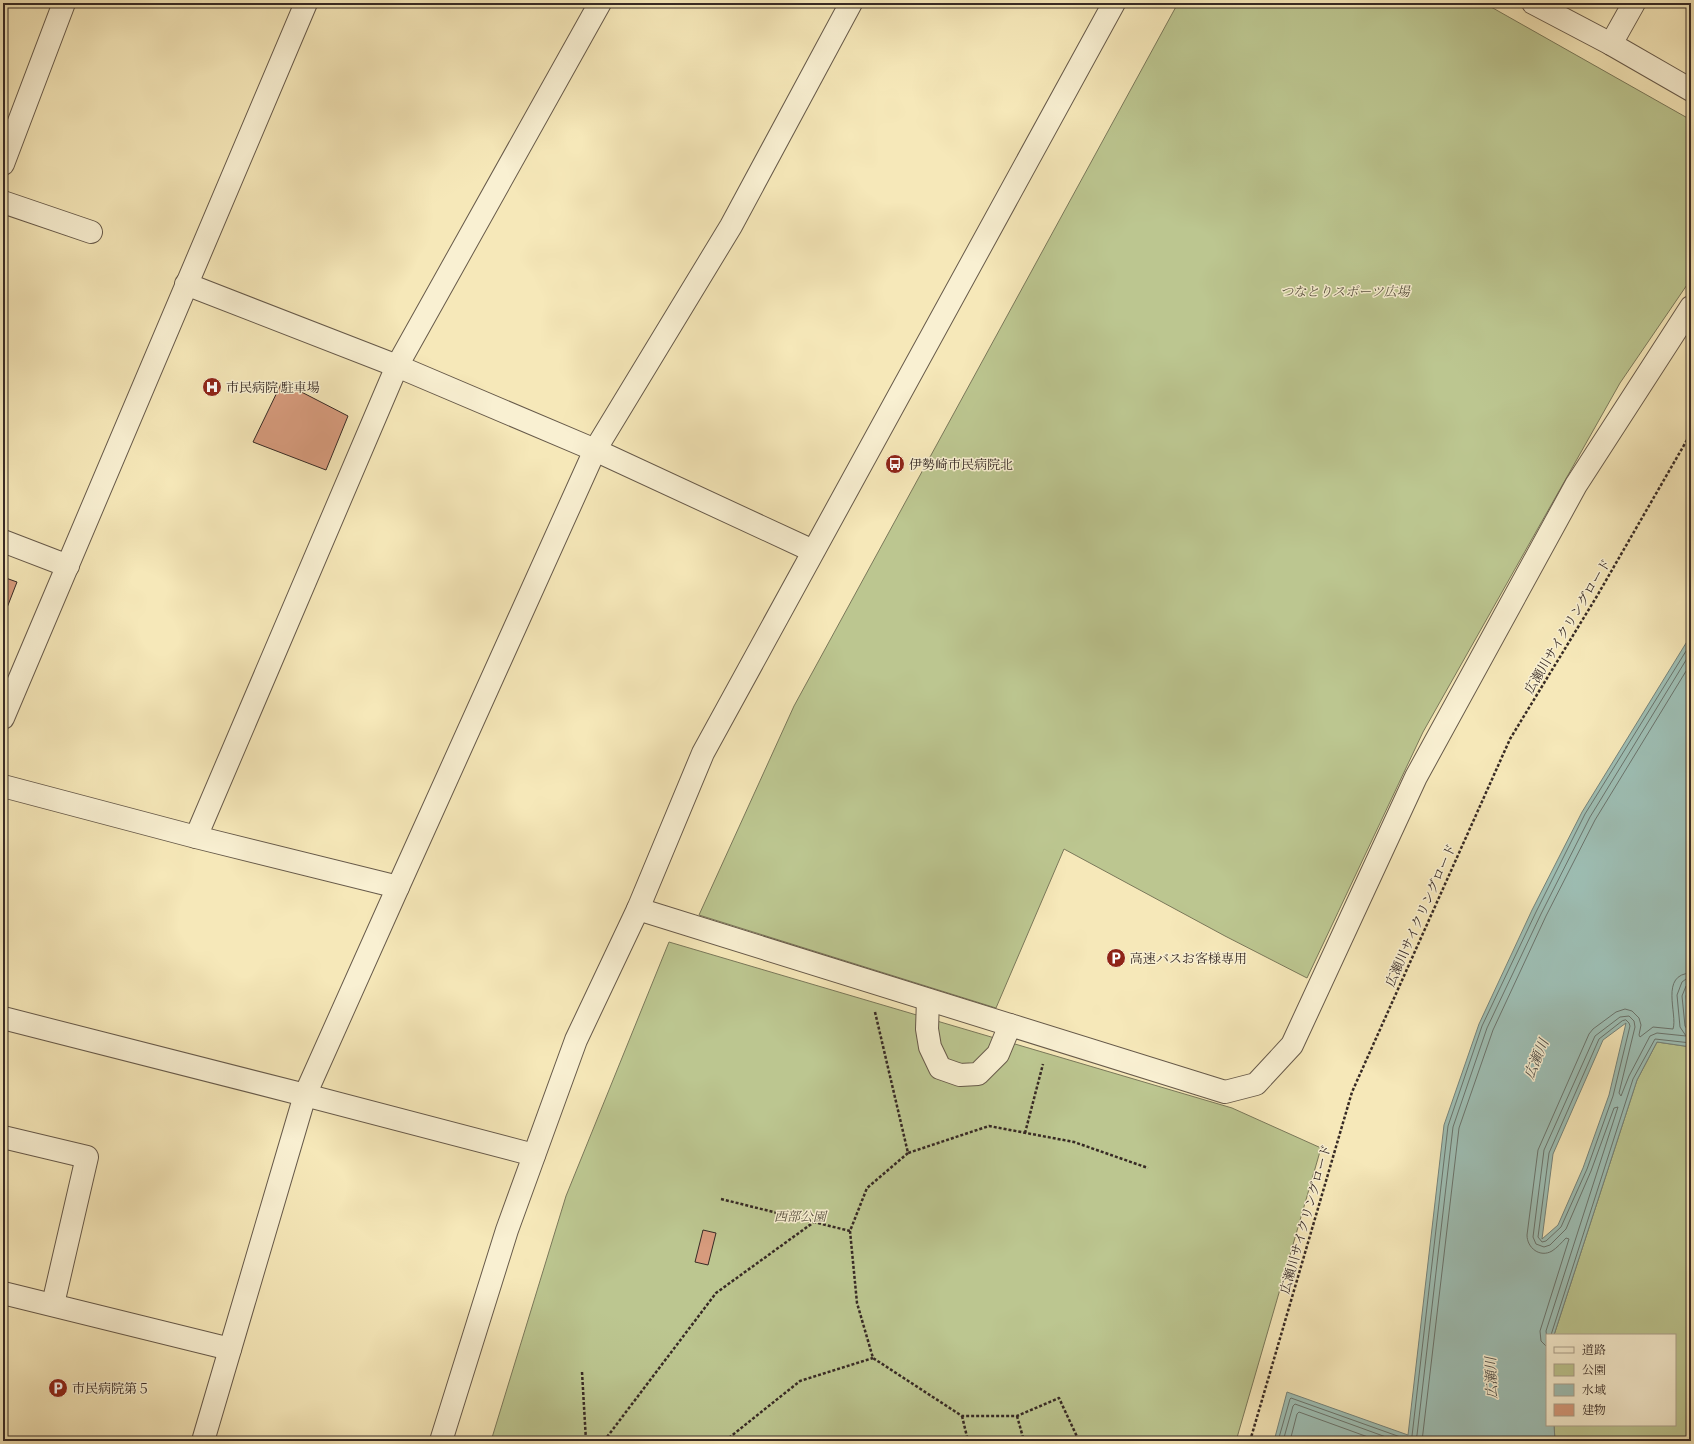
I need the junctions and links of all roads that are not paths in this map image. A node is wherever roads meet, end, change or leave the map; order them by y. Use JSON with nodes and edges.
{"nodes":[{"id":1,"x":64,"y":3,"type":"edge"},
{"id":2,"x":306,"y":3,"type":"edge"},
{"id":3,"x":600,"y":3,"type":"edge"},
{"id":4,"x":851,"y":3,"type":"edge"},
{"id":5,"x":1114,"y":3,"type":"edge"},
{"id":6,"x":1533,"y":3,"type":"edge"},
{"id":7,"x":1634,"y":3,"type":"edge"},
{"id":8,"x":1611,"y":44,"type":"junction"},
{"id":9,"x":1691,"y":90,"type":"edge"},
{"id":10,"x":3,"y":164,"type":"edge"},
{"id":11,"x":3,"y":202,"type":"edge"},
{"id":12,"x":92,"y":232,"type":"dead end"},
{"id":13,"x":186,"y":284,"type":"junction"},
{"id":14,"x":1691,"y":307,"type":"edge"},
{"id":15,"x":397,"y":366,"type":"junction"},
{"id":16,"x":595,"y":450,"type":"junction"},
{"id":17,"x":3,"y":541,"type":"edge"},
{"id":18,"x":813,"y":552,"type":"junction"},
{"id":19,"x":68,"y":566,"type":"junction"},
{"id":20,"x":3,"y":718,"type":"edge"},
{"id":21,"x":3,"y":786,"type":"edge"},
{"id":22,"x":196,"y":837,"type":"junction"},
{"id":23,"x":398,"y":887,"type":"junction"},
{"id":24,"x":638,"y":909,"type":"junction"},
{"id":25,"x":928,"y":1000,"type":"junction"},
{"id":26,"x":3,"y":1018,"type":"edge"},
{"id":27,"x":1010,"y":1025,"type":"junction"},
{"id":28,"x":305,"y":1095,"type":"junction"},
{"id":29,"x":3,"y":1137,"type":"edge"},
{"id":30,"x":534,"y":1155,"type":"junction"},
{"id":31,"x":5,"y":1297,"type":"edge"},
{"id":32,"x":53,"y":1304,"type":"junction"},
{"id":33,"x":230,"y":1348,"type":"junction"},
{"id":34,"x":203,"y":1441,"type":"edge"},
{"id":35,"x":441,"y":1441,"type":"edge"}],
"edges":[{"from":1,"to":10,"type":"street"},
{"from":2,"to":13,"type":"street"},
{"from":3,"to":15,"type":"street"},
{"from":4,"to":16,"type":"street"},
{"from":5,"to":18,"type":"street"},
{"from":6,"to":8,"type":"street"},
{"from":7,"to":8,"type":"street"},
{"from":8,"to":9,"type":"street"},
{"from":11,"to":12,"type":"street"},
{"from":13,"to":15,"type":"street"},
{"from":13,"to":19,"type":"street"},
{"from":14,"to":27,"type":"street"},
{"from":15,"to":16,"type":"street"},
{"from":15,"to":22,"type":"street"},
{"from":16,"to":18,"type":"street"},
{"from":16,"to":23,"type":"street"},
{"from":17,"to":19,"type":"street"},
{"from":18,"to":24,"type":"street"},
{"from":19,"to":20,"type":"street"},
{"from":21,"to":22,"type":"street"},
{"from":22,"to":23,"type":"street"},
{"from":23,"to":28,"type":"street"},
{"from":24,"to":25,"type":"street"},
{"from":24,"to":30,"type":"street"},
{"from":25,"to":27,"type":"street"},
{"from":25,"to":27,"type":"street"},
{"from":26,"to":28,"type":"street"},
{"from":28,"to":30,"type":"street"},
{"from":28,"to":33,"type":"street"},
{"from":29,"to":32,"type":"street"},
{"from":30,"to":35,"type":"street"},
{"from":31,"to":32,"type":"street"},
{"from":32,"to":33,"type":"street"},
{"from":33,"to":34,"type":"street"}]}
